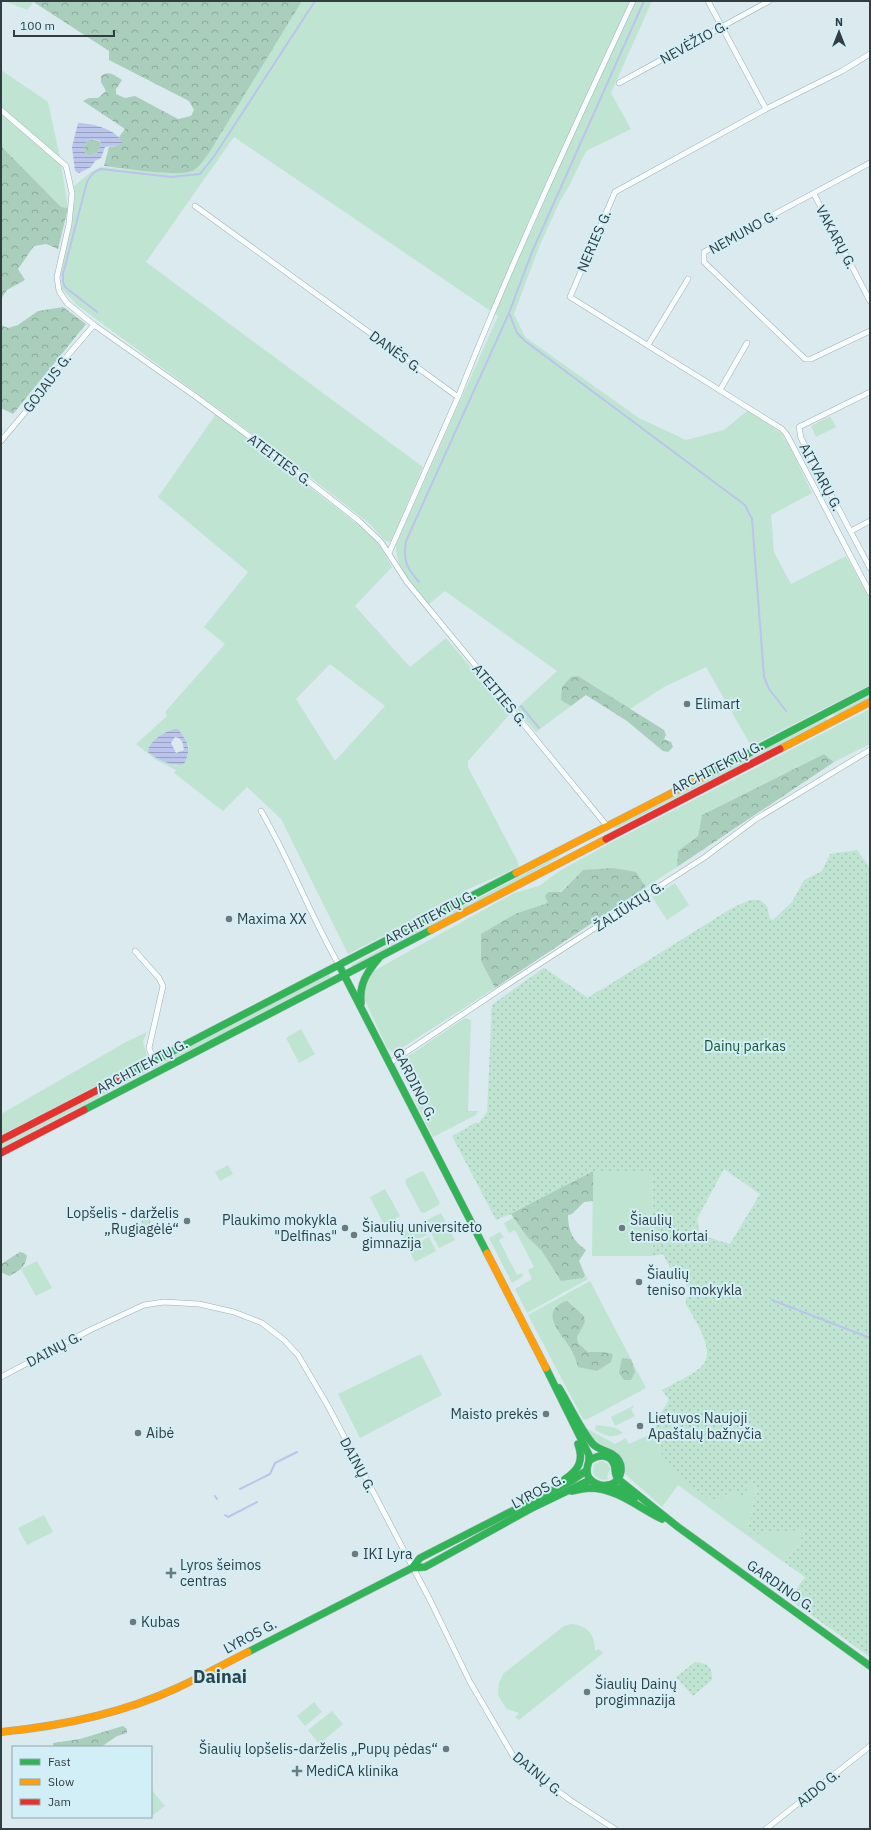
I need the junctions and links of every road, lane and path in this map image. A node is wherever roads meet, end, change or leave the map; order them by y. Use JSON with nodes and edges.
{"nodes":[{"id":1,"x":633,"y":1,"type":"edge"},
{"id":2,"x":708,"y":1,"type":"edge"},
{"id":3,"x":769,"y":1,"type":"edge"},
{"id":4,"x":722,"y":27,"type":"junction"},
{"id":5,"x":870,"y":54,"type":"edge"},
{"id":6,"x":619,"y":83,"type":"dead end"},
{"id":7,"x":766,"y":109,"type":"junction"},
{"id":8,"x":1,"y":110,"type":"edge"},
{"id":9,"x":870,"y":163,"type":"edge"},
{"id":10,"x":814,"y":194,"type":"junction"},
{"id":11,"x":196,"y":206,"type":"dead end"},
{"id":12,"x":688,"y":279,"type":"dead end"},
{"id":13,"x":870,"y":301,"type":"edge"},
{"id":14,"x":94,"y":325,"type":"junction"},
{"id":15,"x":870,"y":330,"type":"edge"},
{"id":16,"x":747,"y":343,"type":"dead end"},
{"id":17,"x":648,"y":345,"type":"junction"},
{"id":18,"x":720,"y":390,"type":"junction"},
{"id":19,"x":870,"y":392,"type":"edge"},
{"id":20,"x":458,"y":397,"type":"junction"},
{"id":21,"x":1,"y":441,"type":"edge"},
{"id":22,"x":870,"y":521,"type":"edge"},
{"id":23,"x":851,"y":531,"type":"junction"},
{"id":24,"x":389,"y":553,"type":"junction"},
{"id":25,"x":870,"y":568,"type":"edge"},
{"id":26,"x":870,"y":593,"type":"edge"},
{"id":27,"x":870,"y":690,"type":"edge"},
{"id":28,"x":870,"y":702,"type":"edge"},
{"id":29,"x":829,"y":712,"type":"junction"},
{"id":30,"x":834,"y":721,"type":"junction"},
{"id":31,"x":870,"y":750,"type":"edge"},
{"id":32,"x":261,"y":811,"type":"dead end"},
{"id":33,"x":607,"y":826,"type":"junction"},
{"id":34,"x":614,"y":835,"type":"junction"},
{"id":35,"x":135,"y":951,"type":"dead end"},
{"id":36,"x":379,"y":958,"type":"junction"},
{"id":37,"x":339,"y":965,"type":"junction"},
{"id":38,"x":344,"y":976,"type":"junction"},
{"id":39,"x":362,"y":1011,"type":"junction"},
{"id":40,"x":154,"y":1061,"type":"junction"},
{"id":41,"x":390,"y":1063,"type":"junction"},
{"id":42,"x":146,"y":1065,"type":"junction"},
{"id":43,"x":151,"y":1075,"type":"junction"},
{"id":44,"x":1,"y":1140,"type":"edge"},
{"id":45,"x":1,"y":1153,"type":"edge"},
{"id":46,"x":546,"y":1368,"type":"junction"},
{"id":47,"x":1,"y":1377,"type":"edge"},
{"id":48,"x":563,"y":1405,"type":"junction"},
{"id":49,"x":589,"y":1461,"type":"junction"},
{"id":50,"x":586,"y":1471,"type":"junction"},
{"id":51,"x":621,"y":1472,"type":"junction"},
{"id":52,"x":618,"y":1479,"type":"junction"},
{"id":53,"x":590,"y":1480,"type":"junction"},
{"id":54,"x":608,"y":1485,"type":"junction"},
{"id":55,"x":529,"y":1505,"type":"junction"},
{"id":56,"x":662,"y":1519,"type":"junction"},
{"id":57,"x":678,"y":1527,"type":"junction"},
{"id":58,"x":412,"y":1568,"type":"junction"},
{"id":59,"x":870,"y":1666,"type":"edge"},
{"id":60,"x":1,"y":1732,"type":"edge"},
{"id":61,"x":870,"y":1746,"type":"edge"},
{"id":62,"x":615,"y":1829,"type":"edge"},
{"id":63,"x":766,"y":1829,"type":"edge"}],
"edges":[{"from":1,"to":20,"type":"street"},
{"from":2,"to":4,"type":"street"},
{"from":3,"to":4,"type":"street","name":"NEVĖŽIO G."},
{"from":4,"to":6,"type":"street","name":"NEVĖŽIO G."},
{"from":4,"to":7,"type":"street"},
{"from":5,"to":7,"type":"street","name":"NERIES G."},
{"from":7,"to":17,"type":"street","name":"NERIES G."},
{"from":8,"to":14,"type":"street","name":"ATEITIES G."},
{"from":9,"to":10,"type":"street","name":"NEMUNO G."},
{"from":10,"to":13,"type":"street","name":"VAKARŲ G."},
{"from":10,"to":15,"type":"street","name":"NEMUNO G."},
{"from":11,"to":20,"type":"street","name":"DANĖS G."},
{"from":12,"to":17,"type":"street"},
{"from":14,"to":21,"type":"street","name":"GOJAUS G."},
{"from":14,"to":24,"type":"street","name":"ATEITIES G."},
{"from":16,"to":18,"type":"street"},
{"from":17,"to":18,"type":"street","name":"NERIES G."},
{"from":18,"to":26,"type":"street","name":"NERIES G."},
{"from":19,"to":23,"type":"street","name":"AITVARŲ G."},
{"from":20,"to":24,"type":"street"},
{"from":22,"to":23,"type":"street"},
{"from":23,"to":25,"type":"street","name":"AITVARŲ G."},
{"from":24,"to":33,"type":"street","name":"ATEITIES G."},
{"from":27,"to":29,"type":"main road","name":"ARCHITEKTŲ G."},
{"from":28,"to":30,"type":"main road","name":"ARCHITEKTŲ G."},
{"from":29,"to":30,"type":"main road"},
{"from":29,"to":33,"type":"main road","name":"ARCHITEKTŲ G."},
{"from":30,"to":34,"type":"main road","name":"ARCHITEKTŲ G."},
{"from":31,"to":41,"type":"street","name":"ŽALIŪKIŲ G."},
{"from":32,"to":37,"type":"street","name":"GARDINO G."},
{"from":33,"to":34,"type":"main road"},
{"from":33,"to":37,"type":"main road","name":"ARCHITEKTŲ G."},
{"from":34,"to":36,"type":"main road","name":"ARCHITEKTŲ G."},
{"from":35,"to":40,"type":"street"},
{"from":36,"to":38,"type":"main road","name":"ARCHITEKTŲ G."},
{"from":36,"to":39,"type":"main road"},
{"from":37,"to":38,"type":"main road","name":"GARDINO G."},
{"from":37,"to":40,"type":"main road","name":"ARCHITEKTŲ G."},
{"from":38,"to":39,"type":"main road","name":"GARDINO G."},
{"from":38,"to":43,"type":"main road","name":"ARCHITEKTŲ G."},
{"from":39,"to":41,"type":"main road","name":"GARDINO G."},
{"from":40,"to":42,"type":"main road","name":"ARCHITEKTŲ G."},
{"from":41,"to":46,"type":"main road","name":"GARDINO G."},
{"from":42,"to":43,"type":"main road"},
{"from":42,"to":44,"type":"main road","name":"ARCHITEKTŲ G."},
{"from":43,"to":45,"type":"main road","name":"ARCHITEKTŲ G."},
{"from":46,"to":48,"type":"main road","name":"GARDINO G."},
{"from":46,"to":51,"type":"main road","name":"GARDINO G."},
{"from":47,"to":58,"type":"street","name":"DAINŲ G."},
{"from":48,"to":49,"type":"main road","name":"GARDINO G."},
{"from":48,"to":55,"type":"main road"},
{"from":49,"to":50,"type":"main road"},
{"from":49,"to":52,"type":"main road"},
{"from":50,"to":53,"type":"main road"},
{"from":50,"to":55,"type":"main road","name":"LYROS G."},
{"from":51,"to":52,"type":"main road"},
{"from":51,"to":57,"type":"main road","name":"GARDINO G."},
{"from":52,"to":54,"type":"main road"},
{"from":52,"to":57,"type":"main road","name":"GARDINO G."},
{"from":53,"to":54,"type":"main road","name":"GARDINO G."},
{"from":53,"to":55,"type":"main road","name":"LYROS G."},
{"from":54,"to":56,"type":"main road","name":"GARDINO G."},
{"from":55,"to":56,"type":"main road"},
{"from":55,"to":58,"type":"main road","name":"LYROS G."},
{"from":56,"to":57,"type":"main road","name":"GARDINO G."},
{"from":57,"to":59,"type":"main road","name":"GARDINO G."},
{"from":58,"to":60,"type":"main road","name":"LYROS G."},
{"from":58,"to":62,"type":"street","name":"DAINŲ G."},
{"from":61,"to":63,"type":"street","name":"AIDO G."}]}
